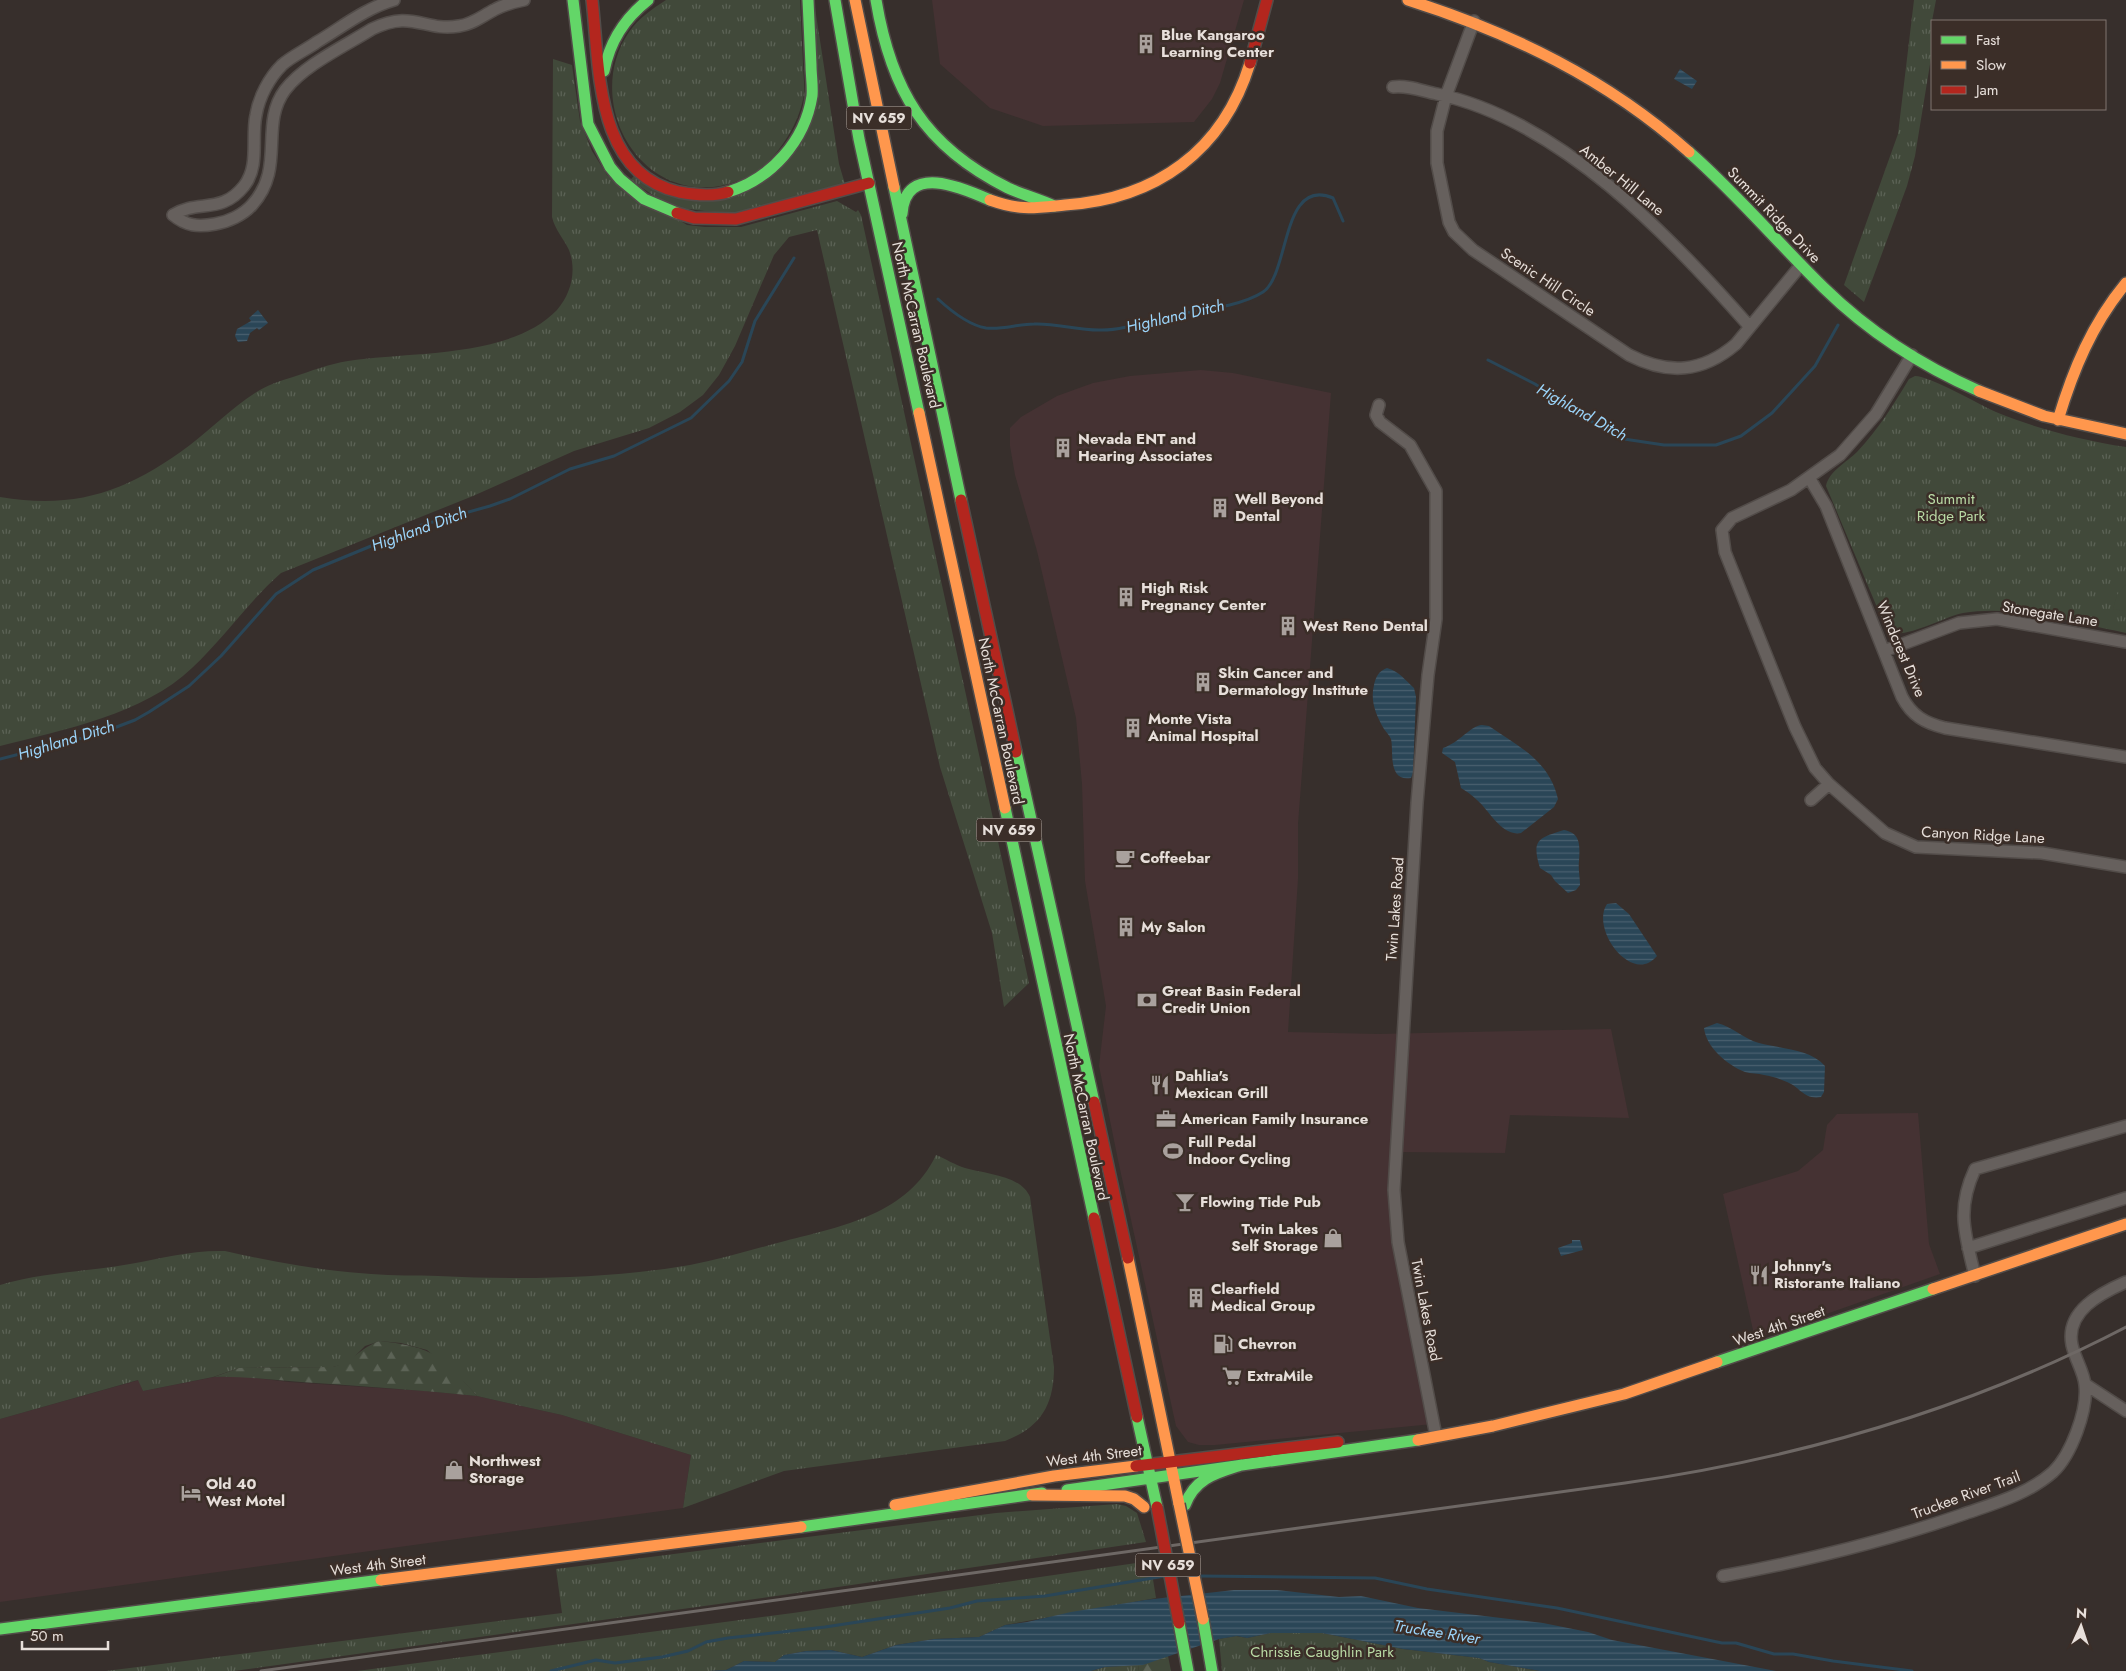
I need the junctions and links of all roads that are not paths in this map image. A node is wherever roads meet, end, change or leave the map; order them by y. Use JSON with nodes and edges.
{"nodes":[{"id":1,"x":394,"y":0,"type":"edge"},
{"id":2,"x":524,"y":0,"type":"edge"},
{"id":3,"x":573,"y":0,"type":"edge"},
{"id":4,"x":592,"y":0,"type":"edge"},
{"id":5,"x":648,"y":0,"type":"edge"},
{"id":6,"x":808,"y":0,"type":"edge"},
{"id":7,"x":835,"y":0,"type":"edge"},
{"id":8,"x":855,"y":0,"type":"edge"},
{"id":9,"x":876,"y":0,"type":"edge"},
{"id":10,"x":1267,"y":0,"type":"edge"},
{"id":11,"x":1408,"y":0,"type":"edge"},
{"id":12,"x":1474,"y":21,"type":"junction"},
{"id":13,"x":1393,"y":87,"type":"dead end"},
{"id":14,"x":1446,"y":96,"type":"junction"},
{"id":15,"x":603,"y":102,"type":"junction"},
{"id":16,"x":869,"y":183,"type":"junction"},
{"id":17,"x":1054,"y":206,"type":"junction"},
{"id":18,"x":904,"y":236,"type":"junction"},
{"id":19,"x":1801,"y":265,"type":"junction"},
{"id":20,"x":2126,"y":283,"type":"edge"},
{"id":21,"x":1750,"y":327,"type":"junction"},
{"id":22,"x":1912,"y":355,"type":"junction"},
{"id":23,"x":1379,"y":405,"type":"dead end"},
{"id":24,"x":2058,"y":420,"type":"junction"},
{"id":25,"x":2126,"y":434,"type":"edge"},
{"id":26,"x":1810,"y":479,"type":"junction"},
{"id":27,"x":2126,"y":642,"type":"edge"},
{"id":28,"x":1884,"y":651,"type":"junction"},
{"id":29,"x":2126,"y":757,"type":"edge"},
{"id":30,"x":1828,"y":784,"type":"junction"},
{"id":31,"x":1811,"y":800,"type":"dead end"},
{"id":32,"x":2126,"y":867,"type":"edge"},
{"id":33,"x":1088,"y":1080,"type":"junction"},
{"id":34,"x":1064,"y":1087,"type":"junction"},
{"id":35,"x":2126,"y":1126,"type":"edge"},
{"id":36,"x":2126,"y":1198,"type":"edge"},
{"id":37,"x":2126,"y":1224,"type":"edge"},
{"id":38,"x":1968,"y":1248,"type":"junction"},
{"id":39,"x":1975,"y":1276,"type":"junction"},
{"id":40,"x":2126,"y":1282,"type":"edge"},
{"id":41,"x":2085,"y":1384,"type":"junction"},
{"id":42,"x":2126,"y":1411,"type":"edge"},
{"id":43,"x":1436,"y":1436,"type":"junction"},
{"id":44,"x":1172,"y":1462,"type":"junction"},
{"id":45,"x":1148,"y":1464,"type":"junction"},
{"id":46,"x":1241,"y":1465,"type":"junction"},
{"id":47,"x":1174,"y":1474,"type":"junction"},
{"id":48,"x":1151,"y":1477,"type":"junction"},
{"id":49,"x":1032,"y":1495,"type":"junction"},
{"id":50,"x":1182,"y":1504,"type":"junction"},
{"id":51,"x":759,"y":1531,"type":"junction"},
{"id":52,"x":1168,"y":1565,"type":"junction"},
{"id":53,"x":1723,"y":1576,"type":"dead end"},
{"id":54,"x":0,"y":1629,"type":"edge"},
{"id":55,"x":1188,"y":1671,"type":"edge"},
{"id":56,"x":1212,"y":1671,"type":"edge"}],
"edges":[{"from":1,"to":2,"type":"street"},
{"from":3,"to":16,"type":"main road"},
{"from":4,"to":15,"type":"main road"},
{"from":5,"to":15,"type":"main road"},
{"from":6,"to":15,"type":"main road"},
{"from":7,"to":16,"type":"main road","name":"North McCarran Boulevard","number":"NV 659"},
{"from":8,"to":18,"type":"main road","name":"North McCarran Boulevard","number":"NV 659"},
{"from":9,"to":17,"type":"main road"},
{"from":10,"to":17,"type":"main road"},
{"from":11,"to":12,"type":"main road","name":"Summit Ridge Drive"},
{"from":12,"to":14,"type":"street","name":"Scenic Hill Circle"},
{"from":12,"to":19,"type":"main road","name":"Summit Ridge Drive"},
{"from":13,"to":14,"type":"street","name":"Amber Hill Lane"},
{"from":14,"to":21,"type":"street","name":"Amber Hill Lane"},
{"from":14,"to":21,"type":"street","name":"Scenic Hill Circle"},
{"from":16,"to":34,"type":"main road","name":"North McCarran Boulevard","number":"NV 659"},
{"from":17,"to":18,"type":"main road"},
{"from":18,"to":33,"type":"main road","name":"North McCarran Boulevard","number":"NV 659"},
{"from":19,"to":21,"type":"street","name":"Scenic Hill Circle"},
{"from":19,"to":22,"type":"main road","name":"Summit Ridge Drive"},
{"from":20,"to":24,"type":"main road"},
{"from":22,"to":24,"type":"main road","name":"Summit Ridge Drive"},
{"from":22,"to":26,"type":"street"},
{"from":23,"to":43,"type":"street","name":"Twin Lakes Road"},
{"from":24,"to":25,"type":"main road","name":"Summit Ridge Drive"},
{"from":26,"to":28,"type":"street","name":"Windcrest Drive"},
{"from":26,"to":30,"type":"street","name":"Canyon Ridge Lane"},
{"from":27,"to":28,"type":"street","name":"Stonegate Lane"},
{"from":28,"to":29,"type":"street","name":"Windcrest Drive"},
{"from":30,"to":31,"type":"street"},
{"from":30,"to":32,"type":"street","name":"Canyon Ridge Lane"},
{"from":33,"to":34,"type":"main road"},
{"from":33,"to":44,"type":"main road","name":"North McCarran Boulevard","number":"NV 659"},
{"from":34,"to":45,"type":"main road","name":"North McCarran Boulevard","number":"NV 659"},
{"from":35,"to":38,"type":"street"},
{"from":36,"to":38,"type":"street"},
{"from":37,"to":39,"type":"main road","name":"West 4th Street"},
{"from":38,"to":39,"type":"street"},
{"from":39,"to":43,"type":"main road","name":"West 4th Street"},
{"from":40,"to":41,"type":"street","name":"Truckee River Trail"},
{"from":41,"to":42,"type":"street"},
{"from":41,"to":53,"type":"street","name":"Truckee River Trail"},
{"from":43,"to":44,"type":"main road","name":"West 4th Street"},
{"from":43,"to":46,"type":"main road","name":"West 4th Street"},
{"from":44,"to":45,"type":"main road","name":"West 4th Street"},
{"from":44,"to":47,"type":"main road","name":"North McCarran Boulevard","number":"NV 659"},
{"from":45,"to":48,"type":"main road","name":"North McCarran Boulevard","number":"NV 659"},
{"from":45,"to":51,"type":"main road","name":"West 4th Street"},
{"from":46,"to":47,"type":"main road","name":"West 4th Street"},
{"from":46,"to":50,"type":"main road"},
{"from":47,"to":48,"type":"main road","name":"West 4th Street"},
{"from":47,"to":50,"type":"main road","name":"North McCarran Boulevard","number":"NV 659"},
{"from":48,"to":49,"type":"main road","name":"West 4th Street"},
{"from":48,"to":52,"type":"main road","name":"North McCarran Boulevard","number":"NV 659","bridge":true},
{"from":49,"to":51,"type":"main road","name":"West 4th Street"},
{"from":49,"to":52,"type":"main road","bridge":true},
{"from":50,"to":56,"type":"main road","name":"North McCarran Boulevard","number":"NV 659","bridge":true},
{"from":51,"to":54,"type":"main road","name":"West 4th Street"},
{"from":52,"to":55,"type":"main road","name":"North McCarran Boulevard","number":"NV 659","bridge":true}]}
